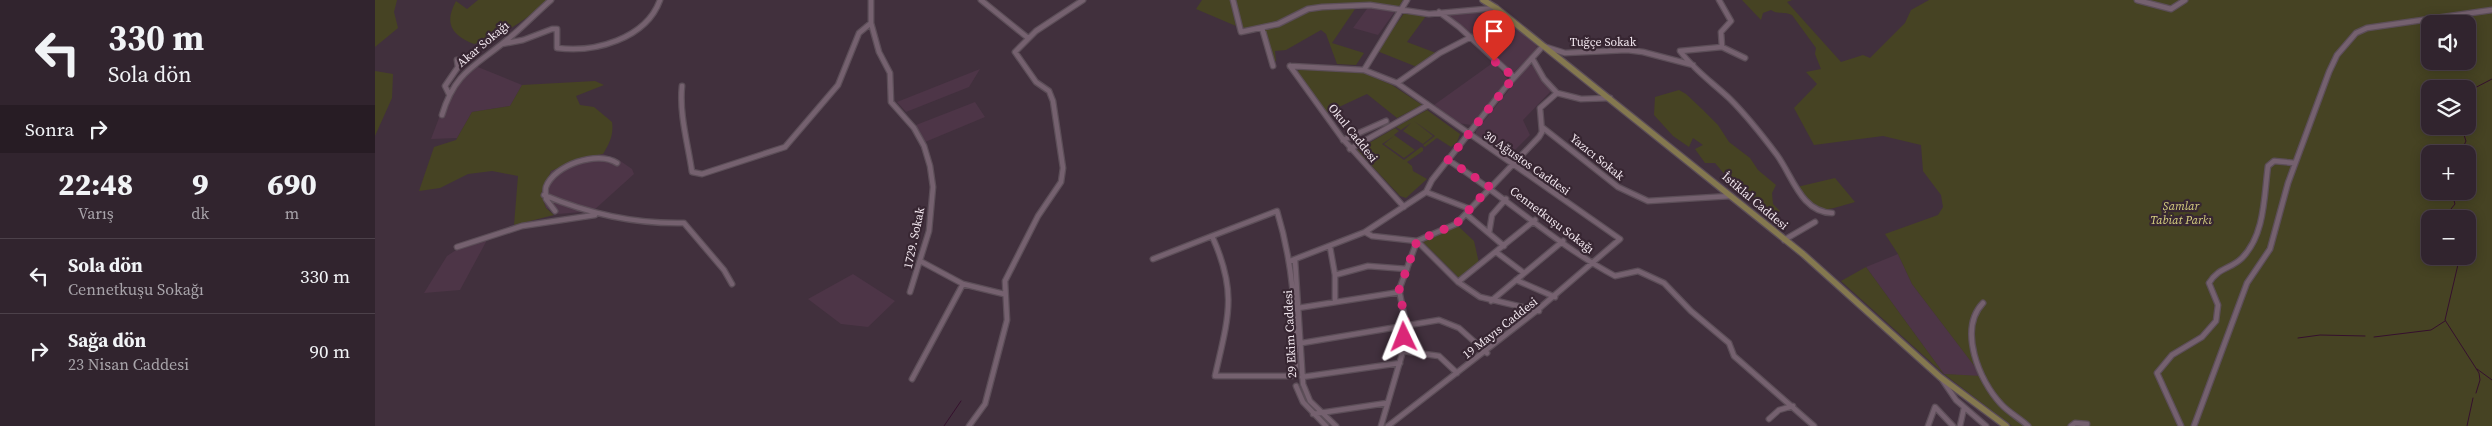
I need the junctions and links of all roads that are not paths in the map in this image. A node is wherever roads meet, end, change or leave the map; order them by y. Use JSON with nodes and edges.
{"nodes":[{"id":1,"x":551,"y":0,"type":"edge"},
{"id":2,"x":660,"y":0,"type":"edge"},
{"id":3,"x":871,"y":0,"type":"edge"},
{"id":4,"x":981,"y":0,"type":"edge"},
{"id":5,"x":1083,"y":0,"type":"edge"},
{"id":6,"x":1233,"y":0,"type":"edge"},
{"id":7,"x":1407,"y":0,"type":"edge"},
{"id":8,"x":1483,"y":0,"type":"edge"},
{"id":9,"x":1719,"y":0,"type":"edge"},
{"id":10,"x":2137,"y":0,"type":"edge"},
{"id":11,"x":2185,"y":0,"type":"edge"},
{"id":12,"x":1496,"y":8,"type":"junction"},
{"id":13,"x":1400,"y":10,"type":"junction"},
{"id":14,"x":2492,"y":10,"type":"edge"},
{"id":15,"x":1439,"y":12,"type":"junction"},
{"id":16,"x":871,"y":23,"type":"junction"},
{"id":17,"x":1262,"y":28,"type":"junction"},
{"id":18,"x":1471,"y":37,"type":"junction"},
{"id":19,"x":1028,"y":38,"type":"junction"},
{"id":20,"x":502,"y":44,"type":"junction"},
{"id":21,"x":1543,"y":46,"type":"junction"},
{"id":22,"x":1723,"y":47,"type":"junction"},
{"id":23,"x":1565,"y":52,"type":"junction"},
{"id":24,"x":1532,"y":58,"type":"junction"},
{"id":25,"x":1745,"y":58,"type":"dead end"},
{"id":26,"x":1560,"y":59,"type":"junction"},
{"id":27,"x":457,"y":60,"type":"dead end"},
{"id":28,"x":1693,"y":65,"type":"junction"},
{"id":29,"x":1273,"y":66,"type":"dead end"},
{"id":30,"x":1290,"y":66,"type":"joint"},
{"id":31,"x":1364,"y":70,"type":"junction"},
{"id":32,"x":1514,"y":77,"type":"junction"},
{"id":33,"x":1397,"y":83,"type":"junction"},
{"id":34,"x":682,"y":86,"type":"dead end"},
{"id":35,"x":1557,"y":93,"type":"junction"},
{"id":36,"x":449,"y":94,"type":"junction"},
{"id":37,"x":1610,"y":98,"type":"junction"},
{"id":38,"x":1428,"y":105,"type":"junction"},
{"id":39,"x":442,"y":115,"type":"dead end"},
{"id":40,"x":1386,"y":121,"type":"dead end"},
{"id":41,"x":1541,"y":127,"type":"junction"},
{"id":42,"x":1468,"y":134,"type":"junction"},
{"id":43,"x":1343,"y":140,"type":"junction"},
{"id":44,"x":1350,"y":149,"type":"junction"},
{"id":45,"x":1448,"y":160,"type":"junction"},
{"id":46,"x":617,"y":163,"type":"dead end"},
{"id":47,"x":2295,"y":163,"type":"junction"},
{"id":48,"x":1513,"y":166,"type":"junction"},
{"id":49,"x":1490,"y":187,"type":"junction"},
{"id":50,"x":1426,"y":192,"type":"junction"},
{"id":51,"x":544,"y":196,"type":"junction"},
{"id":52,"x":1731,"y":196,"type":"junction"},
{"id":53,"x":1506,"y":199,"type":"junction"},
{"id":54,"x":1404,"y":207,"type":"junction"},
{"id":55,"x":1470,"y":209,"type":"junction"},
{"id":56,"x":555,"y":211,"type":"dead end"},
{"id":57,"x":1832,"y":212,"type":"dead end"},
{"id":58,"x":598,"y":214,"type":"junction"},
{"id":59,"x":1466,"y":214,"type":"junction"},
{"id":60,"x":1535,"y":220,"type":"junction"},
{"id":61,"x":1815,"y":222,"type":"dead end"},
{"id":62,"x":1365,"y":232,"type":"junction"},
{"id":63,"x":1489,"y":233,"type":"junction"},
{"id":64,"x":1211,"y":235,"type":"junction"},
{"id":65,"x":1620,"y":239,"type":"joint"},
{"id":66,"x":1784,"y":240,"type":"junction"},
{"id":67,"x":1417,"y":241,"type":"junction"},
{"id":68,"x":1563,"y":241,"type":"junction"},
{"id":69,"x":1504,"y":246,"type":"junction"},
{"id":70,"x":457,"y":247,"type":"dead end"},
{"id":71,"x":1330,"y":247,"type":"junction"},
{"id":72,"x":1496,"y":252,"type":"junction"},
{"id":73,"x":1153,"y":259,"type":"dead end"},
{"id":74,"x":1292,"y":260,"type":"junction"},
{"id":75,"x":922,"y":262,"type":"junction"},
{"id":76,"x":1593,"y":264,"type":"junction"},
{"id":77,"x":1407,"y":269,"type":"junction"},
{"id":78,"x":1524,"y":273,"type":"junction"},
{"id":79,"x":1335,"y":275,"type":"junction"},
{"id":80,"x":1516,"y":280,"type":"junction"},
{"id":81,"x":1458,"y":282,"type":"junction"},
{"id":82,"x":732,"y":284,"type":"dead end"},
{"id":83,"x":963,"y":284,"type":"junction"},
{"id":84,"x":910,"y":292,"type":"dead end"},
{"id":85,"x":1400,"y":292,"type":"junction"},
{"id":86,"x":1004,"y":294,"type":"junction"},
{"id":87,"x":1555,"y":297,"type":"junction"},
{"id":88,"x":1491,"y":300,"type":"junction"},
{"id":89,"x":1335,"y":301,"type":"junction"},
{"id":90,"x":1983,"y":303,"type":"dead end"},
{"id":91,"x":1297,"y":308,"type":"junction"},
{"id":92,"x":1539,"y":311,"type":"junction"},
{"id":93,"x":1406,"y":324,"type":"junction"},
{"id":94,"x":1299,"y":344,"type":"junction"},
{"id":95,"x":1403,"y":351,"type":"junction"},
{"id":96,"x":1487,"y":353,"type":"junction"},
{"id":97,"x":1400,"y":363,"type":"junction"},
{"id":98,"x":1457,"y":373,"type":"junction"},
{"id":99,"x":1302,"y":377,"type":"junction"},
{"id":100,"x":1940,"y":377,"type":"junction"},
{"id":101,"x":912,"y":379,"type":"dead end"},
{"id":102,"x":1296,"y":386,"type":"dead end"},
{"id":103,"x":1387,"y":403,"type":"junction"},
{"id":104,"x":1793,"y":406,"type":"junction"},
{"id":105,"x":1964,"y":408,"type":"junction"},
{"id":106,"x":1320,"y":412,"type":"junction"},
{"id":107,"x":1313,"y":414,"type":"junction"},
{"id":108,"x":1769,"y":419,"type":"dead end"},
{"id":109,"x":2087,"y":424,"type":"dead end"},
{"id":110,"x":969,"y":426,"type":"edge"},
{"id":111,"x":1326,"y":426,"type":"edge"},
{"id":112,"x":1335,"y":426,"type":"edge"},
{"id":113,"x":1381,"y":426,"type":"edge"},
{"id":114,"x":1388,"y":426,"type":"edge"},
{"id":115,"x":1815,"y":426,"type":"edge"},
{"id":116,"x":1928,"y":426,"type":"edge"},
{"id":117,"x":1953,"y":426,"type":"edge"},
{"id":118,"x":1960,"y":426,"type":"edge"},
{"id":119,"x":1986,"y":426,"type":"edge"},
{"id":120,"x":2006,"y":426,"type":"edge"},
{"id":121,"x":2028,"y":426,"type":"edge"},
{"id":122,"x":2071,"y":426,"type":"edge"},
{"id":123,"x":2181,"y":426,"type":"edge"},
{"id":124,"x":2194,"y":426,"type":"edge"}],
"edges":[{"from":1,"to":20,"type":"street","name":"Akar Sokağı"},
{"from":2,"to":20,"type":"street"},
{"from":3,"to":16,"type":"street","name":"1729. Sokak"},
{"from":4,"to":19,"type":"street"},
{"from":5,"to":19,"type":"street"},
{"from":6,"to":17,"type":"street"},
{"from":7,"to":13,"type":"street"},
{"from":8,"to":12,"type":"main road","name":"İstiklal Caddesi"},
{"from":9,"to":22,"type":"street"},
{"from":10,"to":11,"type":"street"},
{"from":12,"to":15,"type":"street"},
{"from":12,"to":21,"type":"main road","name":"İstiklal Caddesi"},
{"from":13,"to":15,"type":"street"},
{"from":13,"to":17,"type":"street"},
{"from":13,"to":31,"type":"street"},
{"from":14,"to":47,"type":"street"},
{"from":15,"to":18,"type":"street"},
{"from":16,"to":34,"type":"street"},
{"from":16,"to":75,"type":"street","name":"1729. Sokak"},
{"from":17,"to":29,"type":"street"},
{"from":18,"to":32,"type":"street"},
{"from":18,"to":33,"type":"street"},
{"from":19,"to":86,"type":"street"},
{"from":20,"to":36,"type":"street","name":"Akar Sokağı"},
{"from":21,"to":23,"type":"street","name":"Tuğçe Sokak"},
{"from":21,"to":24,"type":"street"},
{"from":21,"to":26,"type":"main road","name":"İstiklal Caddesi"},
{"from":22,"to":25,"type":"street"},
{"from":22,"to":28,"type":"street"},
{"from":23,"to":26,"type":"street"},
{"from":23,"to":28,"type":"street","name":"Tuğçe Sokak"},
{"from":24,"to":32,"type":"street"},
{"from":24,"to":35,"type":"street"},
{"from":26,"to":37,"type":"main road","name":"İstiklal Caddesi"},
{"from":27,"to":36,"type":"street"},
{"from":28,"to":57,"type":"street"},
{"from":30,"to":31,"type":"street","name":"30 Ağustos Caddesi"},
{"from":30,"to":43,"type":"street","name":"Okul Caddesi"},
{"from":31,"to":33,"type":"street","name":"30 Ağustos Caddesi"},
{"from":32,"to":42,"type":"street"},
{"from":33,"to":38,"type":"street","name":"30 Ağustos Caddesi"},
{"from":35,"to":37,"type":"street"},
{"from":35,"to":41,"type":"street"},
{"from":36,"to":39,"type":"street","name":"Akar Sokağı"},
{"from":37,"to":52,"type":"main road","name":"İstiklal Caddesi"},
{"from":38,"to":42,"type":"street","name":"30 Ağustos Caddesi"},
{"from":38,"to":44,"type":"street"},
{"from":40,"to":43,"type":"street"},
{"from":41,"to":48,"type":"street"},
{"from":41,"to":52,"type":"street","name":"Yazıcı Sokak"},
{"from":42,"to":45,"type":"street"},
{"from":42,"to":48,"type":"street","name":"30 Ağustos Caddesi"},
{"from":43,"to":44,"type":"street","name":"Okul Caddesi"},
{"from":44,"to":54,"type":"street","name":"Okul Caddesi"},
{"from":45,"to":49,"type":"street","name":"Cennetkuşu Sokağı"},
{"from":45,"to":50,"type":"street"},
{"from":46,"to":51,"type":"street"},
{"from":47,"to":123,"type":"street"},
{"from":47,"to":124,"type":"street"},
{"from":48,"to":49,"type":"street"},
{"from":48,"to":65,"type":"street","name":"30 Ağustos Caddesi"},
{"from":49,"to":53,"type":"street","name":"Cennetkuşu Sokağı"},
{"from":49,"to":55,"type":"street"},
{"from":50,"to":54,"type":"street"},
{"from":50,"to":55,"type":"street"},
{"from":51,"to":56,"type":"street"},
{"from":51,"to":58,"type":"street"},
{"from":52,"to":66,"type":"main road","name":"İstiklal Caddesi"},
{"from":53,"to":60,"type":"street","name":"Cennetkuşu Sokağı"},
{"from":53,"to":63,"type":"street"},
{"from":54,"to":62,"type":"street"},
{"from":55,"to":59,"type":"street"},
{"from":58,"to":70,"type":"street"},
{"from":58,"to":82,"type":"street"},
{"from":59,"to":63,"type":"street"},
{"from":59,"to":67,"type":"street"},
{"from":60,"to":68,"type":"street","name":"Cennetkuşu Sokağı"},
{"from":60,"to":69,"type":"street"},
{"from":61,"to":66,"type":"street"},
{"from":62,"to":67,"type":"street"},
{"from":62,"to":71,"type":"street"},
{"from":63,"to":69,"type":"street"},
{"from":64,"to":73,"type":"street"},
{"from":64,"to":74,"type":"street","name":"29 Ekim Caddesi"},
{"from":64,"to":94,"type":"street","name":"29 Ekim Caddesi"},
{"from":65,"to":76,"type":"street","name":"19 Mayıs Caddesi"},
{"from":66,"to":100,"type":"main road","name":"İstiklal Caddesi"},
{"from":67,"to":77,"type":"street"},
{"from":67,"to":81,"type":"street"},
{"from":68,"to":76,"type":"street","name":"Cennetkuşu Sokağı"},
{"from":68,"to":78,"type":"street"},
{"from":69,"to":72,"type":"street"},
{"from":71,"to":74,"type":"street"},
{"from":71,"to":79,"type":"street"},
{"from":72,"to":78,"type":"street"},
{"from":72,"to":81,"type":"street"},
{"from":74,"to":91,"type":"street","name":"29 Ekim Caddesi"},
{"from":75,"to":83,"type":"street"},
{"from":75,"to":84,"type":"street","name":"1729. Sokak"},
{"from":76,"to":87,"type":"street","name":"19 Mayıs Caddesi"},
{"from":76,"to":104,"type":"street","name":"Cennetkuşu Sokağı"},
{"from":77,"to":79,"type":"street"},
{"from":77,"to":85,"type":"street"},
{"from":78,"to":80,"type":"street"},
{"from":79,"to":89,"type":"street"},
{"from":80,"to":87,"type":"street"},
{"from":80,"to":88,"type":"street"},
{"from":81,"to":88,"type":"street"},
{"from":83,"to":86,"type":"street"},
{"from":83,"to":101,"type":"street"},
{"from":85,"to":89,"type":"street"},
{"from":85,"to":93,"type":"street"},
{"from":86,"to":110,"type":"street"},
{"from":87,"to":92,"type":"street","name":"19 Mayıs Caddesi"},
{"from":88,"to":92,"type":"street"},
{"from":89,"to":91,"type":"street"},
{"from":90,"to":121,"type":"street"},
{"from":91,"to":94,"type":"street","name":"29 Ekim Caddesi"},
{"from":92,"to":96,"type":"street","name":"19 Mayıs Caddesi"},
{"from":93,"to":94,"type":"street"},
{"from":93,"to":95,"type":"street"},
{"from":93,"to":96,"type":"street"},
{"from":94,"to":99,"type":"street","name":"29 Ekim Caddesi"},
{"from":95,"to":97,"type":"street"},
{"from":95,"to":98,"type":"street"},
{"from":96,"to":98,"type":"street","name":"19 Mayıs Caddesi"},
{"from":97,"to":99,"type":"street"},
{"from":97,"to":103,"type":"street"},
{"from":98,"to":114,"type":"street","name":"19 Mayıs Caddesi"},
{"from":99,"to":106,"type":"street","name":"29 Ekim Caddesi"},
{"from":100,"to":105,"type":"street"},
{"from":100,"to":120,"type":"main road","name":"İstiklal Caddesi"},
{"from":102,"to":107,"type":"street","name":"29 Ekim Caddesi"},
{"from":103,"to":106,"type":"street"},
{"from":103,"to":113,"type":"street"},
{"from":104,"to":108,"type":"street"},
{"from":104,"to":115,"type":"street","name":"Cennetkuşu Sokağı"},
{"from":105,"to":118,"type":"street"},
{"from":105,"to":119,"type":"street"},
{"from":106,"to":107,"type":"street"},
{"from":106,"to":112,"type":"street","name":"29 Ekim Caddesi"},
{"from":107,"to":111,"type":"street","name":"29 Ekim Caddesi"},
{"from":109,"to":122,"type":"street"},
{"from":116,"to":117,"type":"street"}]}
